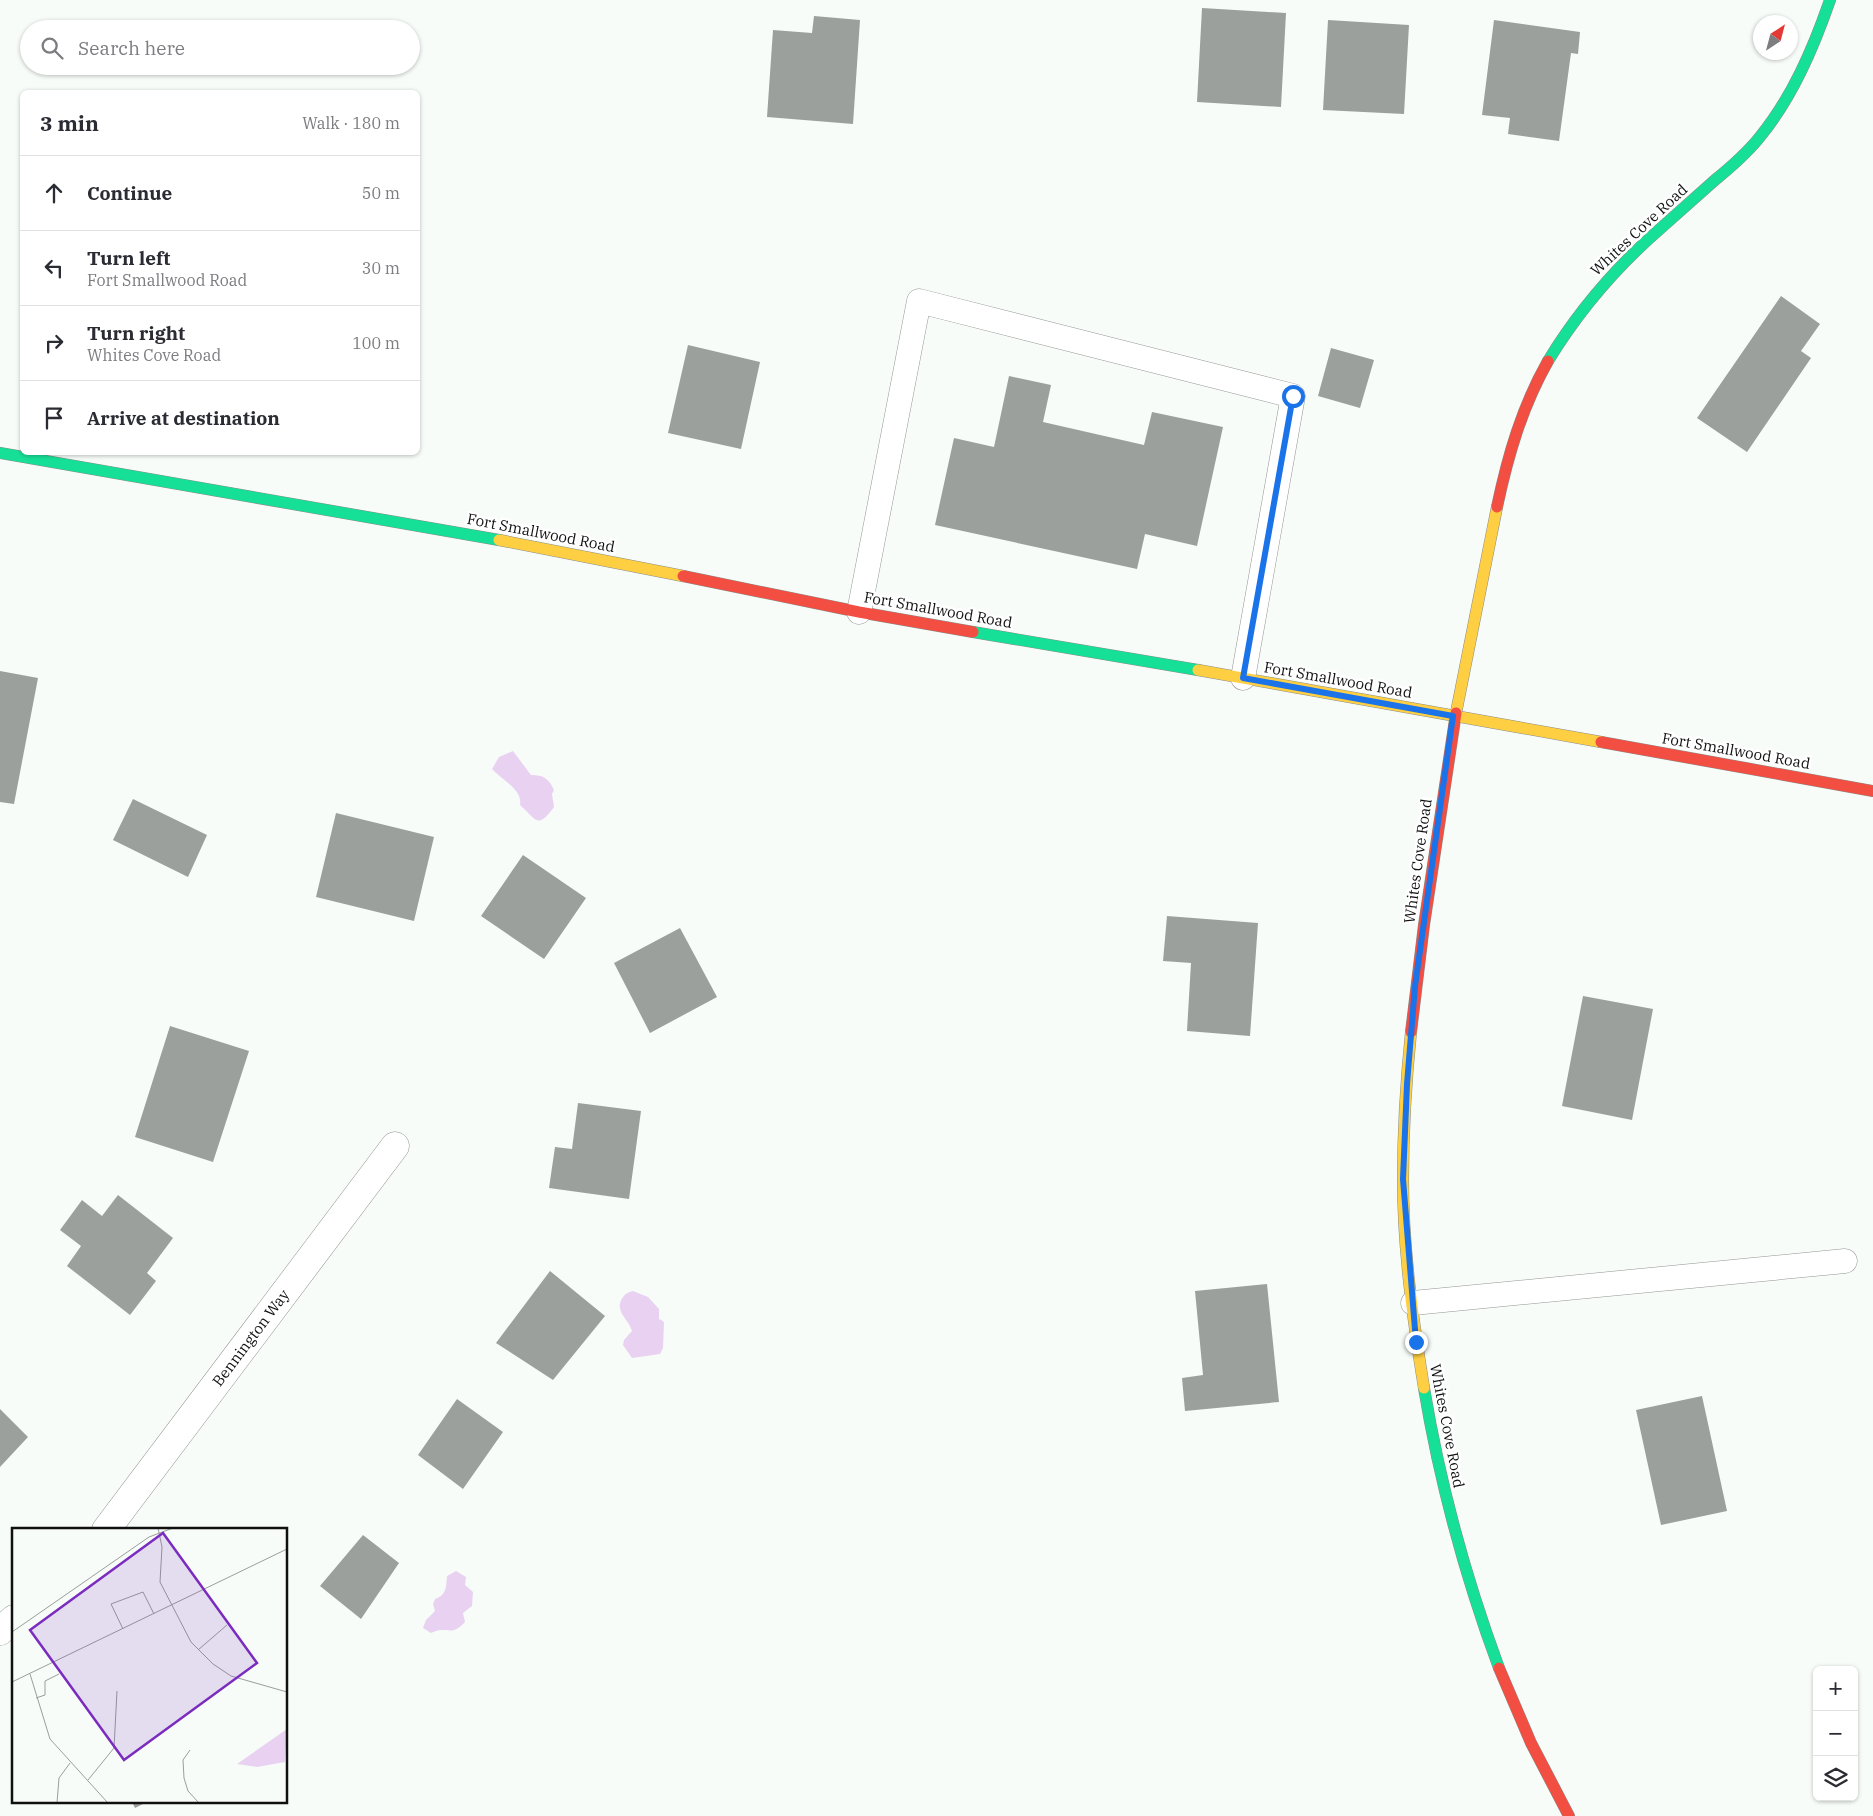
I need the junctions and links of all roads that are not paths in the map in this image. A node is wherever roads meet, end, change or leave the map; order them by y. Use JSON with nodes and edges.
{"nodes":[{"id":1,"x":1830,"y":0,"type":"edge"},
{"id":2,"x":0,"y":453,"type":"edge"},
{"id":3,"x":859,"y":612,"type":"junction"},
{"id":4,"x":1243,"y":678,"type":"junction"},
{"id":5,"x":1453,"y":716,"type":"junction"},
{"id":6,"x":1873,"y":791,"type":"edge"},
{"id":7,"x":395,"y":1146,"type":"dead end"},
{"id":8,"x":1845,"y":1261,"type":"dead end"},
{"id":9,"x":1413,"y":1303,"type":"junction"},
{"id":10,"x":108,"y":1528,"type":"edge"},
{"id":11,"x":12,"y":1621,"type":"edge"},
{"id":12,"x":0,"y":1631,"type":"edge"},
{"id":13,"x":1569,"y":1816,"type":"edge"}],
"edges":[{"from":1,"to":5,"type":"street","name":"Whites Cove Road"},
{"from":2,"to":3,"type":"street","name":"Fort Smallwood Road"},
{"from":3,"to":4,"type":"street","name":"Fort Smallwood Road"},
{"from":3,"to":4,"type":"lane"},
{"from":4,"to":5,"type":"street","name":"Fort Smallwood Road"},
{"from":5,"to":6,"type":"street","name":"Fort Smallwood Road"},
{"from":5,"to":9,"type":"street","name":"Whites Cove Road"},
{"from":7,"to":10,"type":"street","name":"Bennington Way"},
{"from":8,"to":9,"type":"lane"},
{"from":9,"to":13,"type":"street","name":"Whites Cove Road"},
{"from":11,"to":12,"type":"street"}]}
